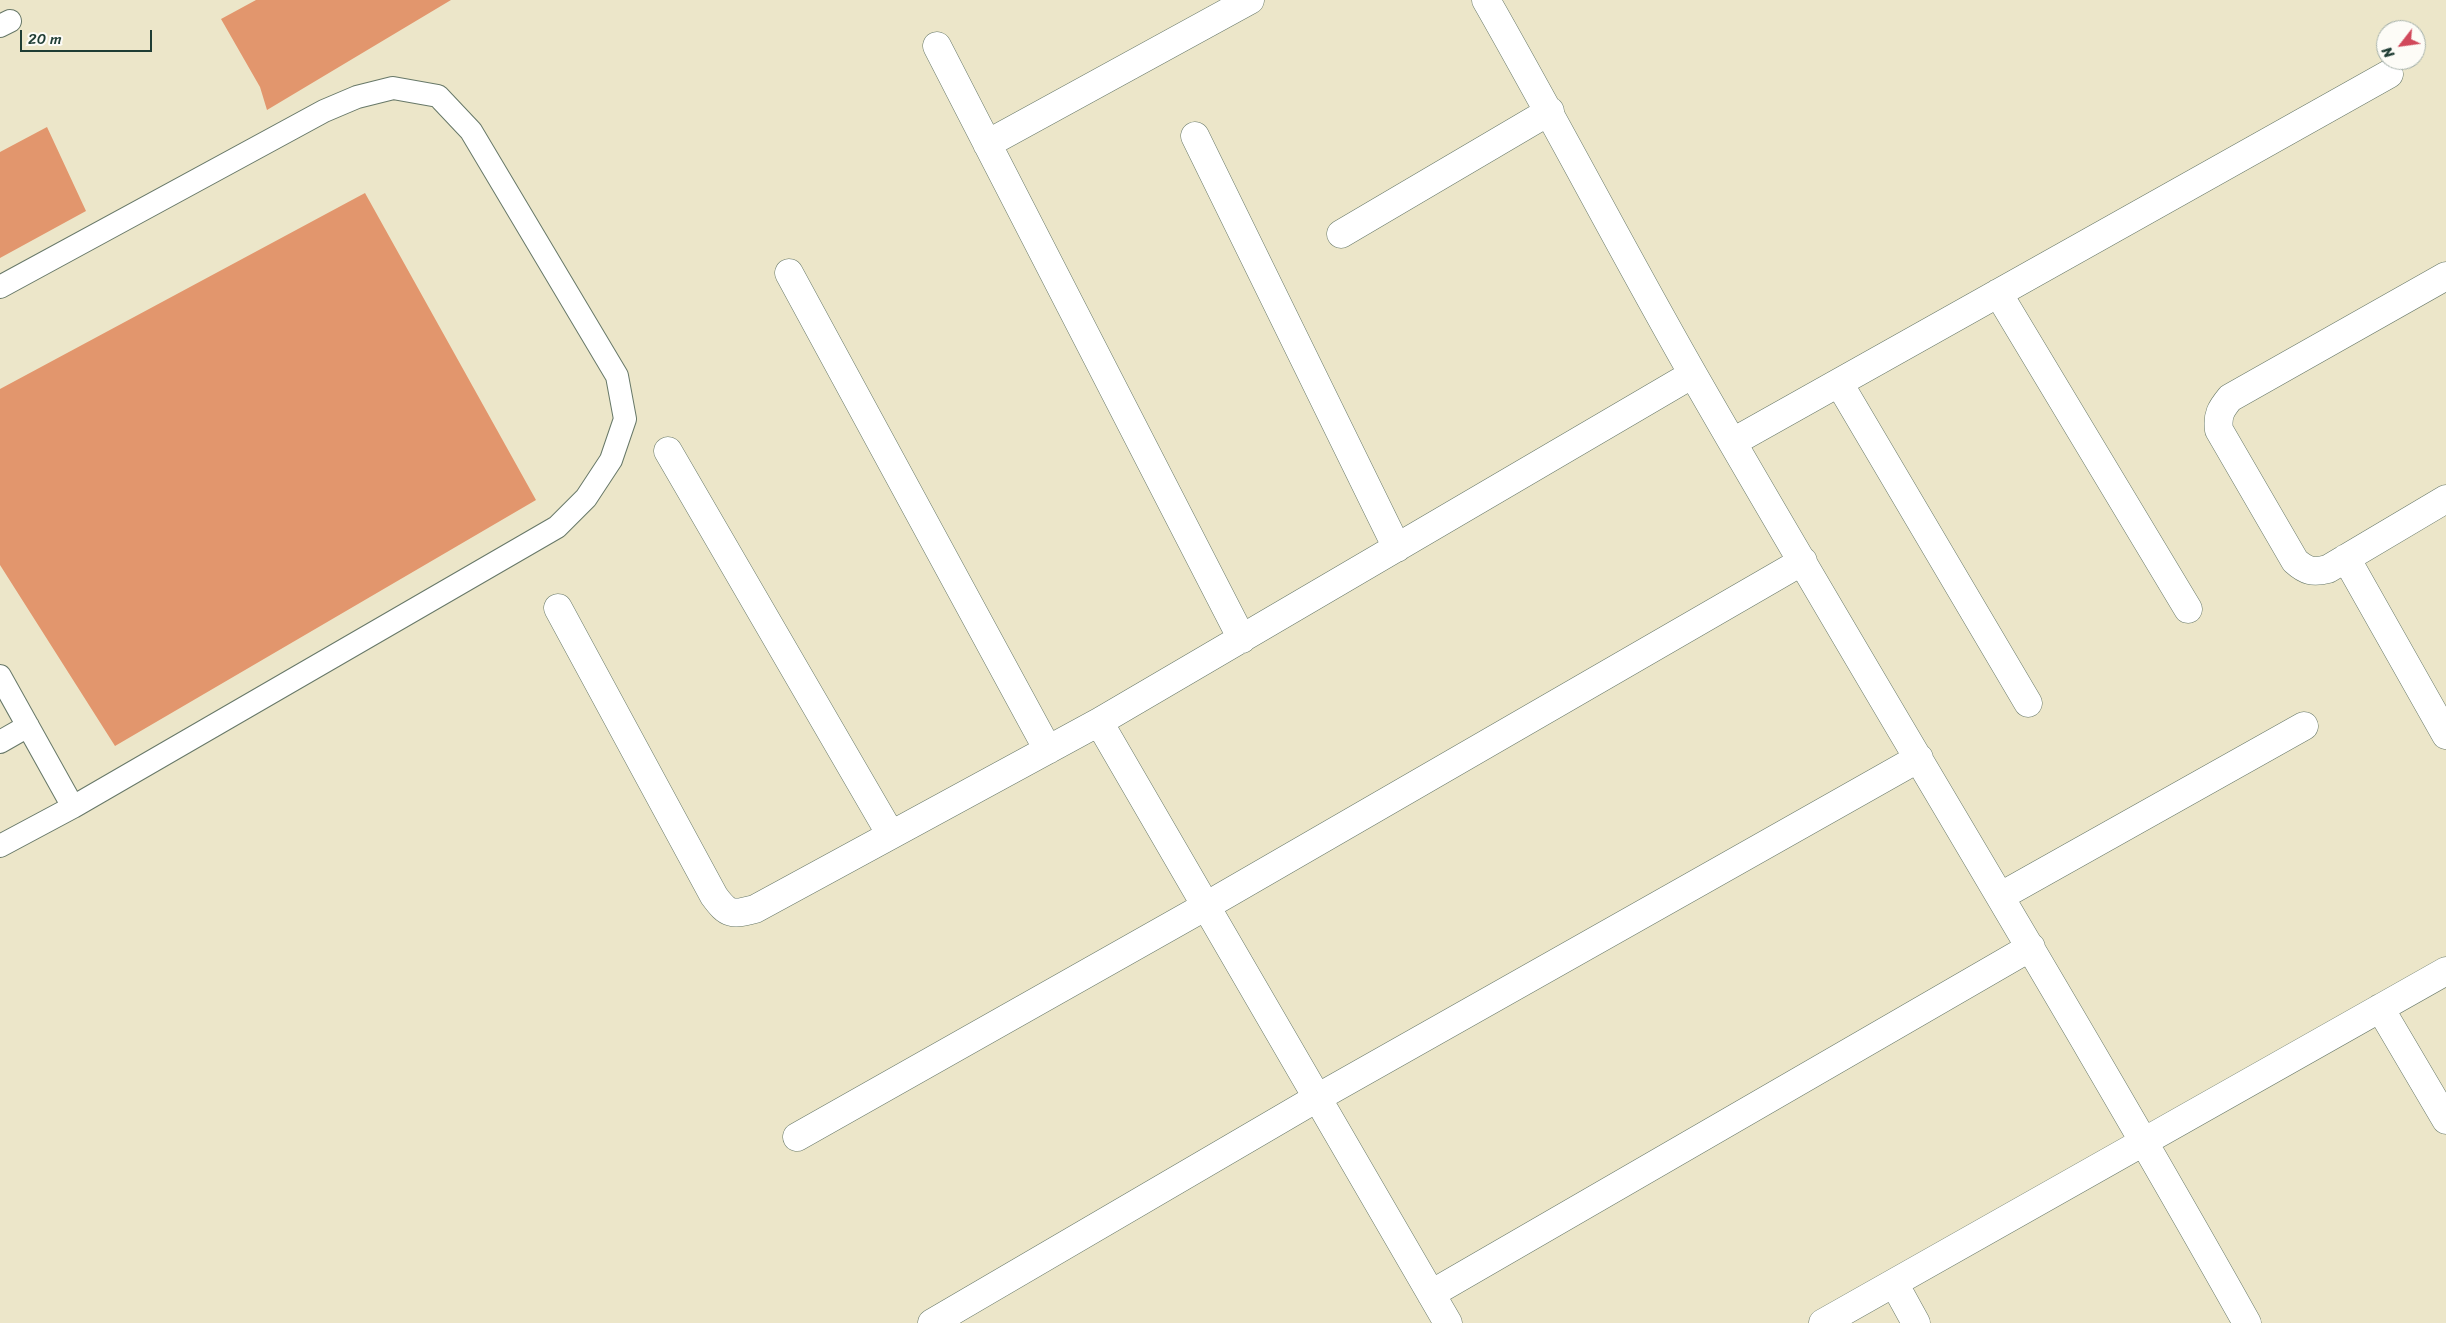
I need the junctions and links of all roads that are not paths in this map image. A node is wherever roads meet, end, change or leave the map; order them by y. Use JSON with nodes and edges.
{"nodes":[{"id":1,"x":1250,"y":0,"type":"edge"},
{"id":2,"x":1486,"y":0,"type":"edge"},
{"id":3,"x":937,"y":46,"type":"dead end"},
{"id":4,"x":2389,"y":74,"type":"dead end"},
{"id":5,"x":1550,"y":111,"type":"junction"},
{"id":6,"x":1195,"y":136,"type":"dead end"},
{"id":7,"x":987,"y":144,"type":"junction"},
{"id":8,"x":1341,"y":234,"type":"dead end"},
{"id":9,"x":789,"y":272,"type":"dead end"},
{"id":10,"x":2446,"y":276,"type":"edge"},
{"id":11,"x":0,"y":287,"type":"edge"},
{"id":12,"x":1998,"y":293,"type":"junction"},
{"id":13,"x":1693,"y":374,"type":"junction"},
{"id":14,"x":1839,"y":383,"type":"junction"},
{"id":15,"x":1733,"y":442,"type":"junction"},
{"id":16,"x":668,"y":451,"type":"dead end"},
{"id":17,"x":2446,"y":499,"type":"edge"},
{"id":18,"x":1397,"y":548,"type":"junction"},
{"id":19,"x":2346,"y":558,"type":"junction"},
{"id":20,"x":1804,"y":561,"type":"junction"},
{"id":21,"x":558,"y":608,"type":"dead end"},
{"id":22,"x":2188,"y":609,"type":"dead end"},
{"id":23,"x":1242,"y":639,"type":"junction"},
{"id":24,"x":0,"y":676,"type":"edge"},
{"id":25,"x":2028,"y":703,"type":"dead end"},
{"id":26,"x":1099,"y":722,"type":"junction"},
{"id":27,"x":28,"y":726,"type":"junction"},
{"id":28,"x":2304,"y":726,"type":"dead end"},
{"id":29,"x":2446,"y":735,"type":"edge"},
{"id":30,"x":0,"y":742,"type":"edge"},
{"id":31,"x":1048,"y":750,"type":"junction"},
{"id":32,"x":1919,"y":758,"type":"junction"},
{"id":33,"x":73,"y":806,"type":"junction"},
{"id":34,"x":891,"y":835,"type":"junction"},
{"id":35,"x":0,"y":846,"type":"edge"},
{"id":36,"x":2001,"y":896,"type":"junction"},
{"id":37,"x":1206,"y":906,"type":"junction"},
{"id":38,"x":2030,"y":947,"type":"junction"},
{"id":39,"x":2446,"y":971,"type":"edge"},
{"id":40,"x":2380,"y":1008,"type":"junction"},
{"id":41,"x":1317,"y":1098,"type":"junction"},
{"id":42,"x":2446,"y":1120,"type":"edge"},
{"id":43,"x":797,"y":1137,"type":"dead end"},
{"id":44,"x":2145,"y":1142,"type":"junction"},
{"id":45,"x":1894,"y":1283,"type":"junction"},
{"id":46,"x":1431,"y":1294,"type":"junction"},
{"id":47,"x":932,"y":1323,"type":"edge"},
{"id":48,"x":1448,"y":1323,"type":"edge"},
{"id":49,"x":1823,"y":1323,"type":"edge"},
{"id":50,"x":1916,"y":1323,"type":"edge"},
{"id":51,"x":2247,"y":1323,"type":"edge"}],
"edges":[{"from":1,"to":7,"type":"street"},
{"from":2,"to":5,"type":"street"},
{"from":3,"to":7,"type":"street"},
{"from":4,"to":12,"type":"street"},
{"from":5,"to":8,"type":"street"},
{"from":5,"to":13,"type":"street"},
{"from":6,"to":18,"type":"street"},
{"from":7,"to":23,"type":"street"},
{"from":9,"to":31,"type":"street"},
{"from":10,"to":19,"type":"street"},
{"from":11,"to":33,"type":"lane"},
{"from":12,"to":14,"type":"street"},
{"from":12,"to":22,"type":"street"},
{"from":13,"to":15,"type":"street"},
{"from":13,"to":18,"type":"street"},
{"from":14,"to":15,"type":"street"},
{"from":14,"to":25,"type":"street"},
{"from":15,"to":20,"type":"street"},
{"from":16,"to":34,"type":"street"},
{"from":17,"to":19,"type":"street"},
{"from":18,"to":23,"type":"street"},
{"from":19,"to":29,"type":"street"},
{"from":20,"to":32,"type":"street"},
{"from":20,"to":37,"type":"street"},
{"from":21,"to":34,"type":"street"},
{"from":23,"to":26,"type":"street"},
{"from":24,"to":27,"type":"lane"},
{"from":26,"to":31,"type":"street"},
{"from":26,"to":37,"type":"street"},
{"from":27,"to":30,"type":"lane"},
{"from":27,"to":33,"type":"lane"},
{"from":28,"to":36,"type":"street"},
{"from":31,"to":34,"type":"street"},
{"from":32,"to":36,"type":"street"},
{"from":32,"to":41,"type":"street"},
{"from":33,"to":35,"type":"lane"},
{"from":36,"to":38,"type":"street"},
{"from":37,"to":41,"type":"street"},
{"from":37,"to":43,"type":"street"},
{"from":38,"to":44,"type":"street"},
{"from":38,"to":46,"type":"street"},
{"from":39,"to":40,"type":"street"},
{"from":40,"to":42,"type":"street"},
{"from":40,"to":44,"type":"street"},
{"from":41,"to":46,"type":"street"},
{"from":41,"to":47,"type":"street"},
{"from":44,"to":45,"type":"street"},
{"from":44,"to":51,"type":"street"},
{"from":45,"to":49,"type":"street"},
{"from":45,"to":50,"type":"street"},
{"from":46,"to":48,"type":"street"}]}
